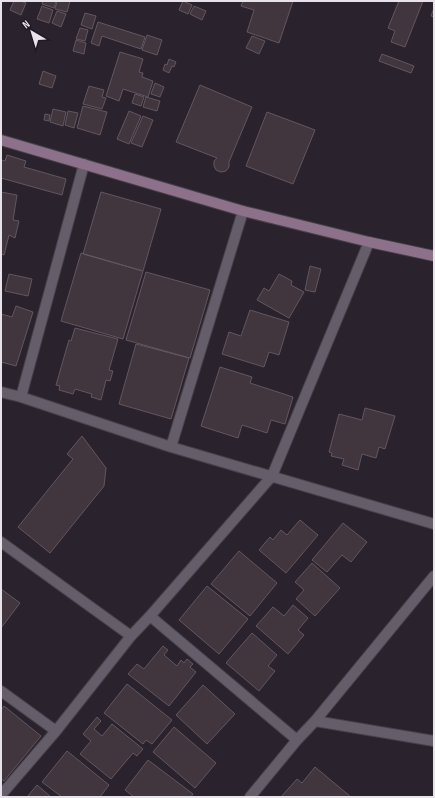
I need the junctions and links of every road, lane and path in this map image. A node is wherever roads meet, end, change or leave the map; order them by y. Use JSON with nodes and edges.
{"nodes":[{"id":1,"x":1,"y":140,"type":"edge"},
{"id":2,"x":84,"y":164,"type":"junction"},
{"id":3,"x":243,"y":211,"type":"junction"},
{"id":4,"x":369,"y":242,"type":"junction"},
{"id":5,"x":434,"y":256,"type":"edge"},
{"id":6,"x":2,"y":394,"type":"edge"},
{"id":7,"x":21,"y":397,"type":"junction"},
{"id":8,"x":170,"y":447,"type":"junction"},
{"id":9,"x":272,"y":476,"type":"junction"},
{"id":10,"x":434,"y":524,"type":"edge"},
{"id":11,"x":1,"y":542,"type":"edge"},
{"id":12,"x":434,"y":576,"type":"edge"},
{"id":13,"x":150,"y":616,"type":"junction"},
{"id":14,"x":131,"y":636,"type":"junction"},
{"id":15,"x":1,"y":691,"type":"edge"},
{"id":16,"x":315,"y":721,"type":"junction"},
{"id":17,"x":56,"y":732,"type":"junction"},
{"id":18,"x":297,"y":740,"type":"junction"},
{"id":19,"x":434,"y":742,"type":"edge"},
{"id":20,"x":1,"y":795,"type":"edge"},
{"id":21,"x":250,"y":797,"type":"edge"}],
"edges":[{"from":1,"to":2,"type":"street"},
{"from":2,"to":3,"type":"street"},
{"from":2,"to":7,"type":"street"},
{"from":3,"to":4,"type":"street"},
{"from":3,"to":8,"type":"street"},
{"from":4,"to":5,"type":"street"},
{"from":4,"to":9,"type":"street"},
{"from":6,"to":7,"type":"street"},
{"from":7,"to":8,"type":"street"},
{"from":8,"to":9,"type":"street"},
{"from":9,"to":10,"type":"street"},
{"from":9,"to":13,"type":"street"},
{"from":11,"to":14,"type":"street"},
{"from":12,"to":16,"type":"street"},
{"from":13,"to":14,"type":"street"},
{"from":13,"to":18,"type":"street"},
{"from":14,"to":17,"type":"street"},
{"from":15,"to":17,"type":"street"},
{"from":16,"to":18,"type":"street"},
{"from":16,"to":19,"type":"street"},
{"from":17,"to":20,"type":"street"},
{"from":18,"to":21,"type":"street"}]}
